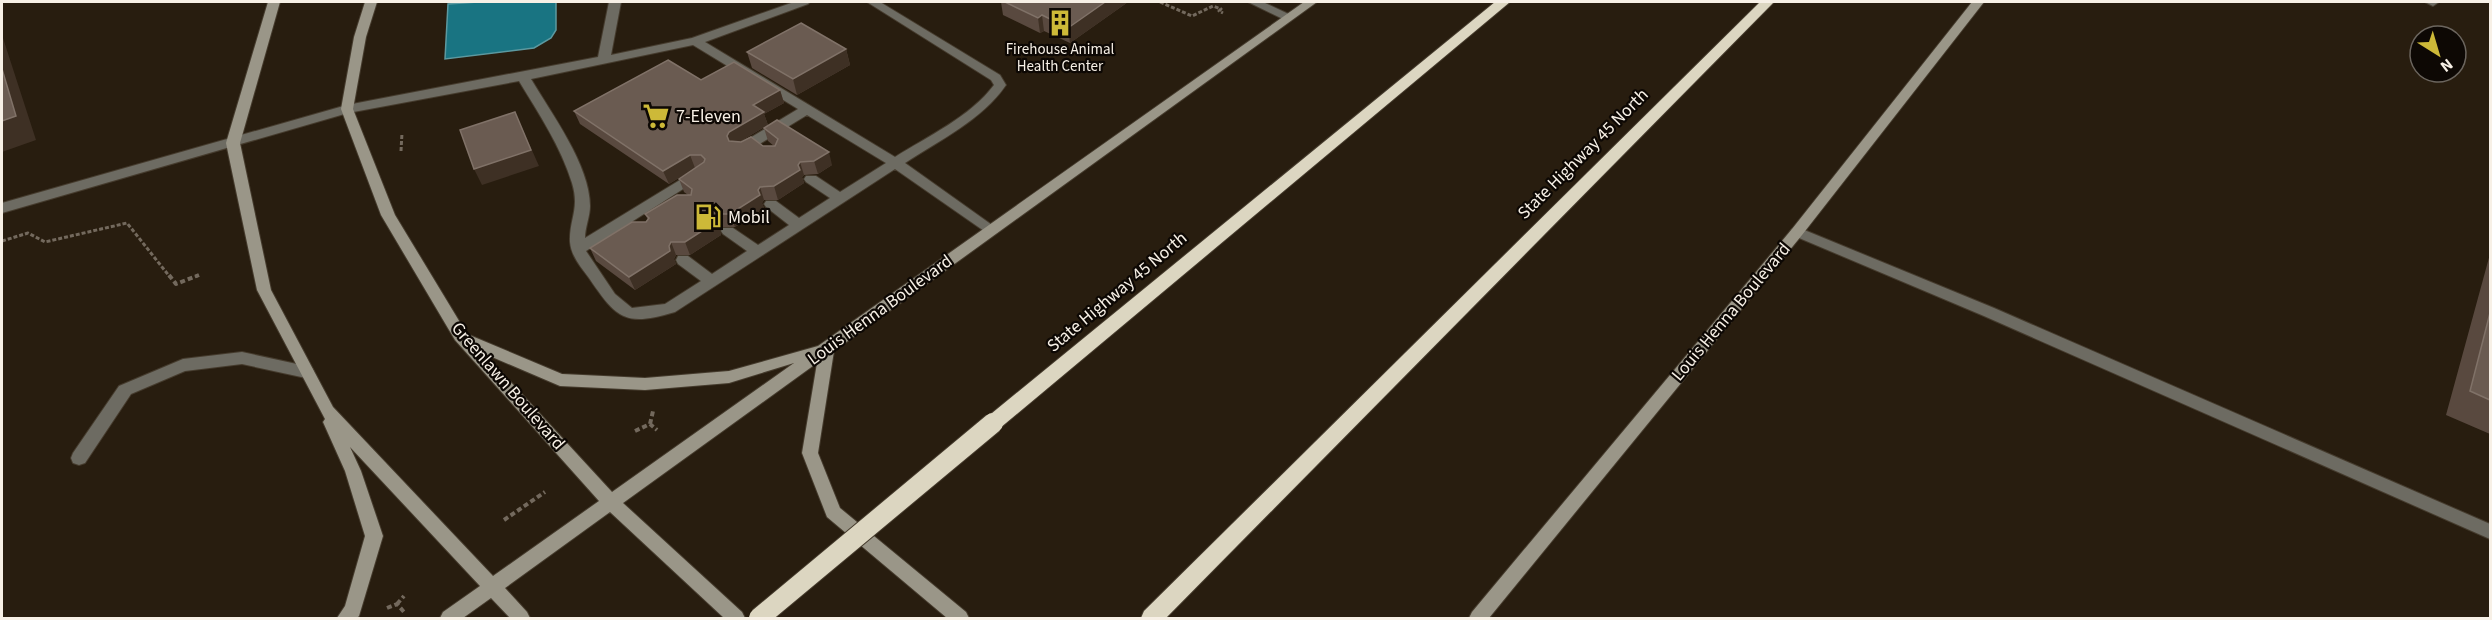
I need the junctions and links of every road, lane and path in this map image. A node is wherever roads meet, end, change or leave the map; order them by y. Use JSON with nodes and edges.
{"nodes":[{"id":1,"x":274,"y":2,"type":"edge"},
{"id":2,"x":371,"y":2,"type":"edge"},
{"id":3,"x":615,"y":2,"type":"edge"},
{"id":4,"x":804,"y":2,"type":"edge"},
{"id":5,"x":873,"y":2,"type":"edge"},
{"id":6,"x":1160,"y":2,"type":"edge"},
{"id":7,"x":1254,"y":2,"type":"edge"},
{"id":8,"x":1311,"y":2,"type":"edge"},
{"id":9,"x":1503,"y":2,"type":"edge"},
{"id":10,"x":1767,"y":2,"type":"edge"},
{"id":11,"x":1978,"y":2,"type":"edge"},
{"id":12,"x":1223,"y":13,"type":"dead end"},
{"id":13,"x":1289,"y":17,"type":"junction"},
{"id":14,"x":696,"y":41,"type":"junction"},
{"id":15,"x":604,"y":61,"type":"junction"},
{"id":16,"x":523,"y":77,"type":"junction"},
{"id":17,"x":347,"y":109,"type":"junction"},
{"id":18,"x":807,"y":109,"type":"junction"},
{"id":19,"x":402,"y":133,"type":"dead end"},
{"id":20,"x":233,"y":143,"type":"junction"},
{"id":21,"x":740,"y":150,"type":"edge"},
{"id":22,"x":401,"y":151,"type":"dead end"},
{"id":23,"x":894,"y":162,"type":"junction"},
{"id":24,"x":701,"y":173,"type":"edge"},
{"id":25,"x":811,"y":179,"type":"dead end"},
{"id":26,"x":840,"y":198,"type":"junction"},
{"id":27,"x":771,"y":204,"type":"dead end"},
{"id":28,"x":2,"y":208,"type":"edge"},
{"id":29,"x":798,"y":224,"type":"junction"},
{"id":30,"x":992,"y":230,"type":"junction"},
{"id":31,"x":728,"y":231,"type":"edge"},
{"id":32,"x":1797,"y":232,"type":"junction"},
{"id":33,"x":2,"y":241,"type":"edge"},
{"id":34,"x":578,"y":249,"type":"junction"},
{"id":35,"x":757,"y":251,"type":"junction"},
{"id":36,"x":683,"y":260,"type":"dead end"},
{"id":37,"x":199,"y":275,"type":"dead end"},
{"id":38,"x":712,"y":280,"type":"junction"},
{"id":39,"x":460,"y":336,"type":"junction"},
{"id":40,"x":827,"y":348,"type":"junction"},
{"id":41,"x":306,"y":372,"type":"junction"},
{"id":42,"x":327,"y":411,"type":"junction"},
{"id":43,"x":653,"y":411,"type":"dead end"},
{"id":44,"x":650,"y":424,"type":"junction"},
{"id":45,"x":657,"y":430,"type":"dead end"},
{"id":46,"x":635,"y":431,"type":"dead end"},
{"id":47,"x":79,"y":458,"type":"dead end"},
{"id":48,"x":545,"y":492,"type":"dead end"},
{"id":49,"x":611,"y":503,"type":"junction"},
{"id":50,"x":504,"y":520,"type":"dead end"},
{"id":51,"x":2490,"y":532,"type":"edge"},
{"id":52,"x":492,"y":587,"type":"junction"},
{"id":53,"x":404,"y":596,"type":"dead end"},
{"id":54,"x":397,"y":604,"type":"junction"},
{"id":55,"x":387,"y":609,"type":"dead end"},
{"id":56,"x":404,"y":612,"type":"dead end"},
{"id":57,"x":346,"y":618,"type":"edge"},
{"id":58,"x":449,"y":618,"type":"edge"},
{"id":59,"x":521,"y":618,"type":"edge"},
{"id":60,"x":736,"y":618,"type":"edge"},
{"id":61,"x":759,"y":618,"type":"edge"},
{"id":62,"x":960,"y":618,"type":"edge"},
{"id":63,"x":1152,"y":618,"type":"edge"},
{"id":64,"x":1478,"y":618,"type":"edge"}],
"edges":[{"from":1,"to":20,"type":"main road"},
{"from":2,"to":17,"type":"main road"},
{"from":3,"to":15,"type":"lane"},
{"from":4,"to":14,"type":"lane"},
{"from":5,"to":23,"type":"lane"},
{"from":6,"to":12,"type":"path"},
{"from":7,"to":13,"type":"lane"},
{"from":8,"to":13,"type":"main road","name":"Louis Henna Boulevard"},
{"from":9,"to":61,"type":"highway","name":"State Highway 45 North","bridge":true},
{"from":10,"to":63,"type":"highway","name":"State Highway 45 North"},
{"from":11,"to":32,"type":"main road","name":"Louis Henna Boulevard"},
{"from":13,"to":30,"type":"main road","name":"Louis Henna Boulevard"},
{"from":14,"to":15,"type":"lane"},
{"from":14,"to":18,"type":"lane"},
{"from":15,"to":16,"type":"lane"},
{"from":16,"to":17,"type":"lane"},
{"from":16,"to":34,"type":"lane"},
{"from":17,"to":20,"type":"lane"},
{"from":17,"to":39,"type":"main road","name":"Greenlawn Boulevard"},
{"from":18,"to":21,"type":"lane"},
{"from":18,"to":23,"type":"lane"},
{"from":19,"to":22,"type":"path"},
{"from":20,"to":28,"type":"lane"},
{"from":20,"to":41,"type":"main road"},
{"from":23,"to":26,"type":"lane"},
{"from":23,"to":30,"type":"lane"},
{"from":24,"to":34,"type":"lane"},
{"from":25,"to":26,"type":"lane"},
{"from":26,"to":29,"type":"lane"},
{"from":27,"to":29,"type":"lane"},
{"from":29,"to":35,"type":"lane"},
{"from":30,"to":40,"type":"main road","name":"Louis Henna Boulevard"},
{"from":31,"to":35,"type":"lane"},
{"from":32,"to":51,"type":"lane"},
{"from":32,"to":64,"type":"main road","name":"Louis Henna Boulevard"},
{"from":33,"to":37,"type":"path"},
{"from":34,"to":38,"type":"lane"},
{"from":35,"to":38,"type":"lane"},
{"from":36,"to":38,"type":"lane"},
{"from":39,"to":40,"type":"main road"},
{"from":39,"to":49,"type":"main road","name":"Greenlawn Boulevard"},
{"from":40,"to":49,"type":"main road","name":"Louis Henna Boulevard"},
{"from":40,"to":62,"type":"main road"},
{"from":41,"to":42,"type":"main road"},
{"from":41,"to":47,"type":"lane"},
{"from":42,"to":52,"type":"main road"},
{"from":42,"to":57,"type":"main road"},
{"from":43,"to":44,"type":"path"},
{"from":44,"to":45,"type":"path"},
{"from":44,"to":46,"type":"path"},
{"from":48,"to":50,"type":"path"},
{"from":49,"to":52,"type":"main road","name":"Louis Henna Boulevard"},
{"from":49,"to":60,"type":"main road","name":"Greenlawn Boulevard"},
{"from":52,"to":58,"type":"main road","name":"Louis Henna Boulevard"},
{"from":52,"to":59,"type":"main road"},
{"from":53,"to":54,"type":"path"},
{"from":54,"to":55,"type":"path"},
{"from":54,"to":56,"type":"path"}]}
